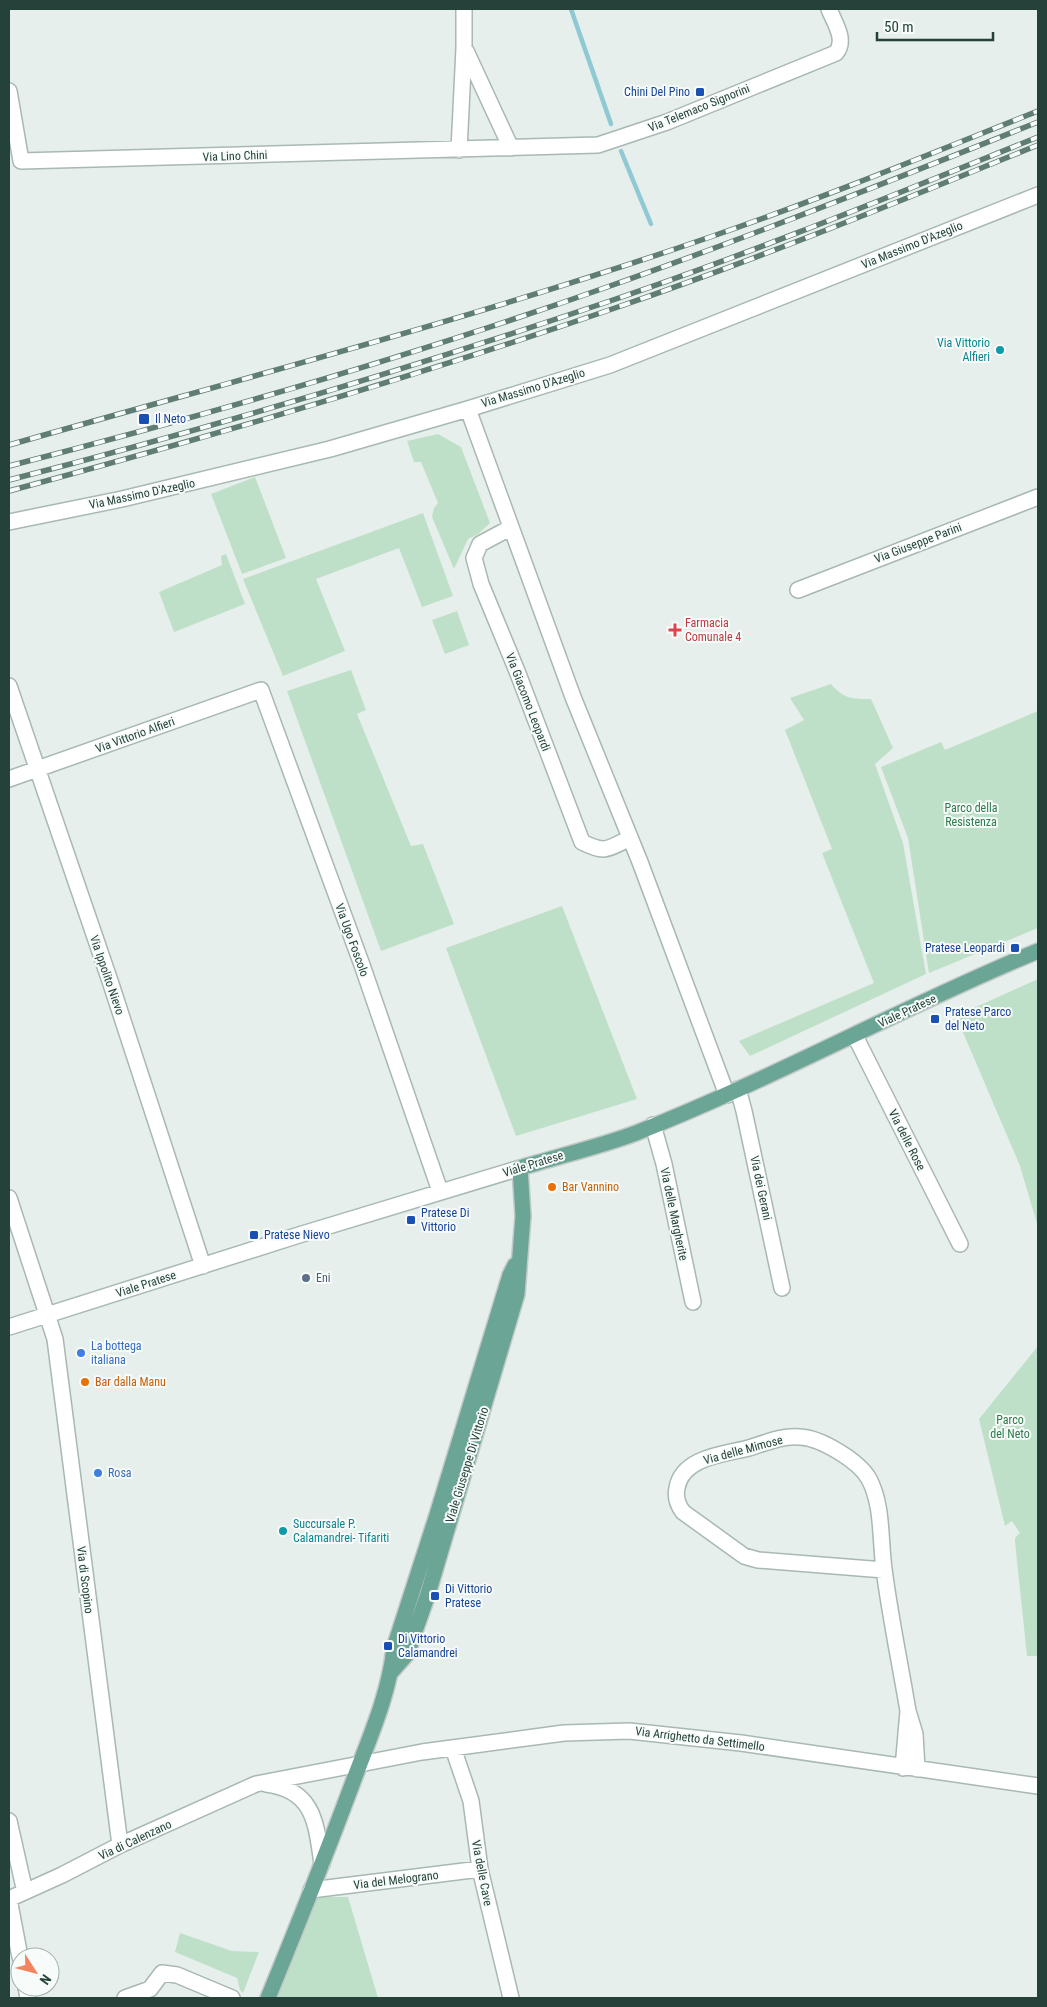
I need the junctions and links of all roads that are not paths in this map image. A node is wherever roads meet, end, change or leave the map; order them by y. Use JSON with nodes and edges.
{"nodes":[{"id":1,"x":464,"y":9,"type":"edge"},
{"id":2,"x":829,"y":9,"type":"edge"},
{"id":3,"x":464,"y":48,"type":"junction"},
{"id":4,"x":9,"y":91,"type":"edge"},
{"id":5,"x":511,"y":148,"type":"junction"},
{"id":6,"x":459,"y":150,"type":"junction"},
{"id":7,"x":14,"y":152,"type":"edge"},
{"id":8,"x":1038,"y":195,"type":"edge"},
{"id":9,"x":468,"y":409,"type":"junction"},
{"id":10,"x":1038,"y":497,"type":"edge"},
{"id":11,"x":9,"y":522,"type":"edge"},
{"id":12,"x":510,"y":528,"type":"junction"},
{"id":13,"x":798,"y":590,"type":"dead end"},
{"id":14,"x":9,"y":686,"type":"edge"},
{"id":15,"x":261,"y":690,"type":"joint"},
{"id":16,"x":37,"y":770,"type":"junction"},
{"id":17,"x":9,"y":779,"type":"edge"},
{"id":18,"x":630,"y":838,"type":"junction"},
{"id":19,"x":1038,"y":952,"type":"edge"},
{"id":20,"x":855,"y":1036,"type":"junction"},
{"id":21,"x":732,"y":1092,"type":"junction"},
{"id":22,"x":653,"y":1125,"type":"junction"},
{"id":23,"x":520,"y":1168,"type":"junction"},
{"id":24,"x":440,"y":1191,"type":"junction"},
{"id":25,"x":9,"y":1198,"type":"edge"},
{"id":26,"x":960,"y":1244,"type":"dead end"},
{"id":27,"x":203,"y":1266,"type":"junction"},
{"id":28,"x":782,"y":1288,"type":"dead end"},
{"id":29,"x":693,"y":1302,"type":"dead end"},
{"id":30,"x":48,"y":1315,"type":"junction"},
{"id":31,"x":9,"y":1327,"type":"edge"},
{"id":32,"x":884,"y":1570,"type":"junction"},
{"id":33,"x":453,"y":1748,"type":"junction"},
{"id":34,"x":362,"y":1763,"type":"junction"},
{"id":35,"x":910,"y":1768,"type":"junction"},
{"id":36,"x":262,"y":1783,"type":"junction"},
{"id":37,"x":1038,"y":1786,"type":"edge"},
{"id":38,"x":9,"y":1821,"type":"edge"},
{"id":39,"x":120,"y":1846,"type":"junction"},
{"id":40,"x":322,"y":1864,"type":"junction"},
{"id":41,"x":480,"y":1869,"type":"junction"},
{"id":42,"x":312,"y":1890,"type":"junction"},
{"id":43,"x":25,"y":1892,"type":"junction"},
{"id":44,"x":9,"y":1899,"type":"edge"},
{"id":45,"x":18,"y":1947,"type":"edge"},
{"id":46,"x":125,"y":1998,"type":"edge"},
{"id":47,"x":232,"y":1998,"type":"edge"},
{"id":48,"x":268,"y":1998,"type":"edge"},
{"id":49,"x":511,"y":1998,"type":"edge"}],
"edges":[{"from":1,"to":3,"type":"street"},
{"from":2,"to":5,"type":"street","name":"Via Telemaco Signorini"},
{"from":3,"to":5,"type":"street"},
{"from":3,"to":6,"type":"street"},
{"from":4,"to":7,"type":"street"},
{"from":5,"to":6,"type":"street","name":"Via Lino Chini"},
{"from":6,"to":7,"type":"street","name":"Via Lino Chini"},
{"from":8,"to":9,"type":"street","name":"Via Massimo D'Azeglio"},
{"from":9,"to":11,"type":"street","name":"Via Massimo D'Azeglio"},
{"from":9,"to":12,"type":"street"},
{"from":10,"to":13,"type":"street","name":"Via Giuseppe Parini"},
{"from":12,"to":18,"type":"street"},
{"from":12,"to":18,"type":"street","name":"Via Giacomo Leopardi"},
{"from":14,"to":16,"type":"street","name":"Via Ippolito Nievo"},
{"from":15,"to":16,"type":"street","name":"Via Vittorio Alfieri"},
{"from":15,"to":24,"type":"street","name":"Via Ugo Foscolo"},
{"from":16,"to":17,"type":"street","name":"Via Vittorio Alfieri"},
{"from":16,"to":27,"type":"street","name":"Via Ippolito Nievo"},
{"from":18,"to":21,"type":"street"},
{"from":19,"to":20,"type":"main road","name":"Viale Pratese"},
{"from":20,"to":21,"type":"main road","name":"Viale Pratese"},
{"from":20,"to":26,"type":"street","name":"Via delle Rose"},
{"from":21,"to":22,"type":"main road","name":"Viale Pratese"},
{"from":21,"to":28,"type":"street","name":"Via dei Gerani"},
{"from":22,"to":23,"type":"main road","name":"Viale Pratese"},
{"from":22,"to":29,"type":"street","name":"Via delle Margherite"},
{"from":23,"to":24,"type":"street","name":"Viale Pratese"},
{"from":23,"to":34,"type":"main road","name":"Viale Giuseppe Di Vittorio"},
{"from":24,"to":27,"type":"street","name":"Viale Pratese"},
{"from":25,"to":30,"type":"street","name":"Via di Scopino"},
{"from":27,"to":30,"type":"street","name":"Viale Pratese"},
{"from":30,"to":31,"type":"street","name":"Viale Pratese"},
{"from":30,"to":39,"type":"street","name":"Via di Scopino"},
{"from":32,"to":32,"type":"street","name":"Via delle Mimose"},
{"from":32,"to":35,"type":"street","name":"Via delle Mimose"},
{"from":33,"to":34,"type":"street","name":"Via Arrighetto da Settimello"},
{"from":33,"to":35,"type":"street","name":"Via Arrighetto da Settimello"},
{"from":33,"to":41,"type":"street","name":"Via delle Cave"},
{"from":34,"to":36,"type":"street","name":"Via di Calenzano"},
{"from":34,"to":40,"type":"main road","name":"Viale Giuseppe Di Vittorio"},
{"from":35,"to":37,"type":"street","name":"Via Arrighetto da Settimello"},
{"from":36,"to":39,"type":"street","name":"Via di Calenzano"},
{"from":36,"to":40,"type":"street"},
{"from":38,"to":43,"type":"street"},
{"from":39,"to":43,"type":"street","name":"Via di Calenzano"},
{"from":40,"to":42,"type":"main road","name":"Viale Giuseppe Di Vittorio"},
{"from":41,"to":42,"type":"street","name":"Via del Melograno"},
{"from":41,"to":49,"type":"street","name":"Via delle Cave"},
{"from":42,"to":48,"type":"main road","name":"Viale Giuseppe Di Vittorio"},
{"from":43,"to":44,"type":"street","name":"Via di Calenzano"},
{"from":44,"to":45,"type":"street"},
{"from":46,"to":47,"type":"street"}]}
